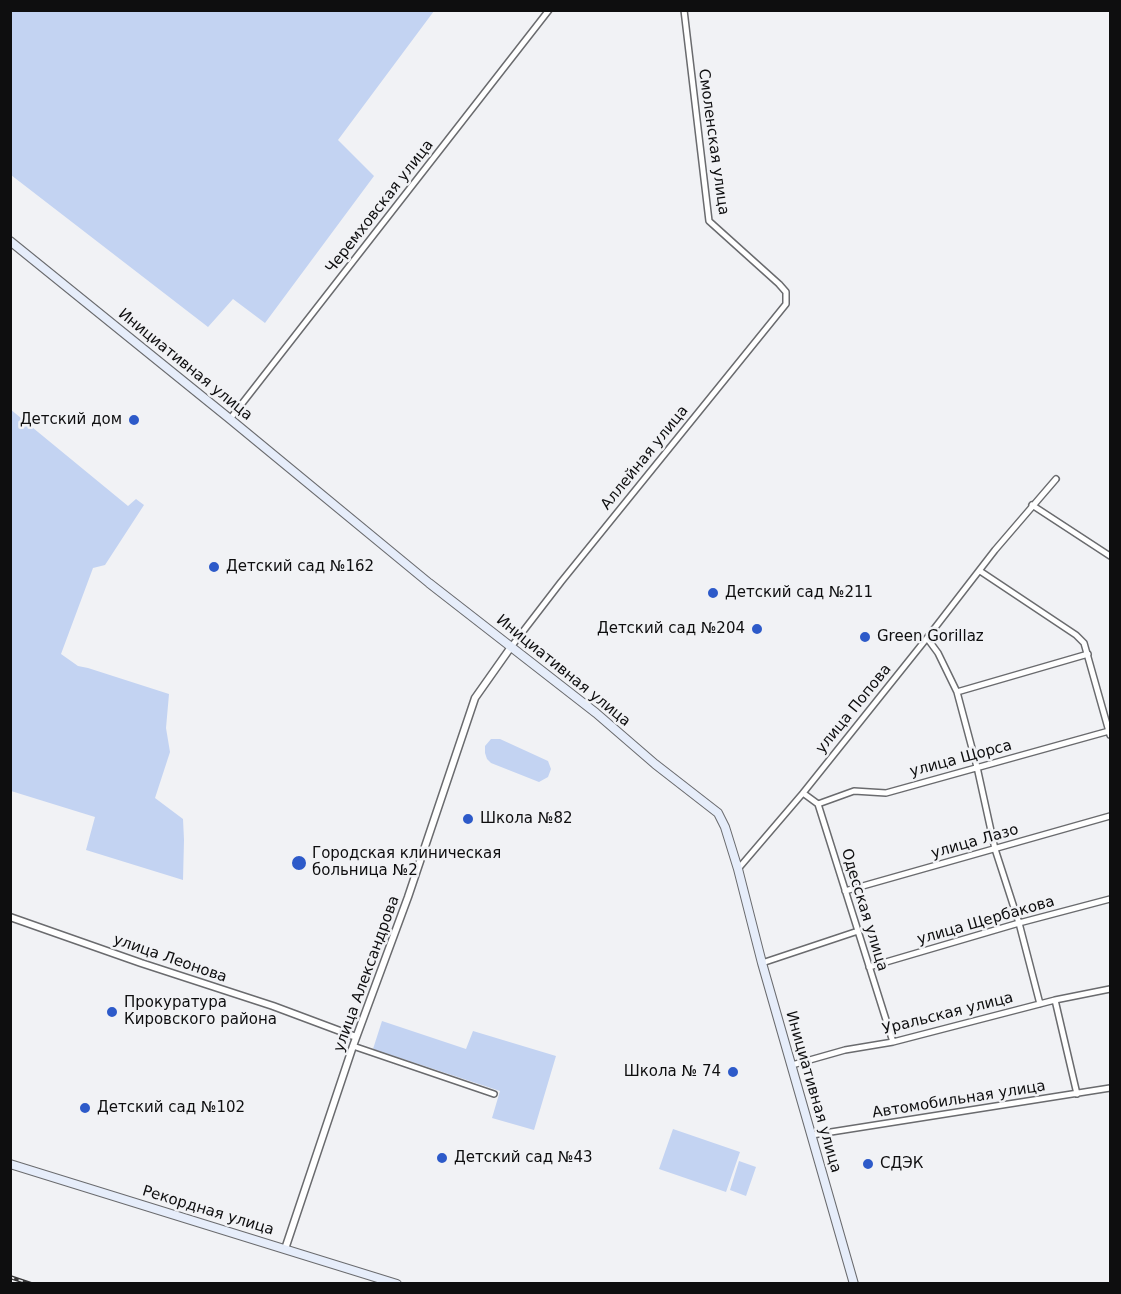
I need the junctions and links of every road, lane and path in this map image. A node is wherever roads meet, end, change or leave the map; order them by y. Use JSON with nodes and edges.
{"nodes":[{"id":1,"x":549,"y":10,"type":"edge"},
{"id":2,"x":684,"y":10,"type":"edge"},
{"id":3,"x":10,"y":242,"type":"edge"},
{"id":4,"x":778,"y":284,"type":"joint"},
{"id":5,"x":230,"y":419,"type":"junction"},
{"id":6,"x":1056,"y":479,"type":"dead end"},
{"id":7,"x":1032,"y":505,"type":"junction"},
{"id":8,"x":1110,"y":556,"type":"edge"},
{"id":9,"x":980,"y":571,"type":"junction"},
{"id":10,"x":927,"y":638,"type":"junction"},
{"id":11,"x":511,"y":647,"type":"junction"},
{"id":12,"x":1088,"y":654,"type":"junction"},
{"id":13,"x":957,"y":692,"type":"junction"},
{"id":14,"x":1110,"y":733,"type":"edge"},
{"id":15,"x":977,"y":767,"type":"junction"},
{"id":16,"x":803,"y":793,"type":"junction"},
{"id":17,"x":818,"y":804,"type":"junction"},
{"id":18,"x":1110,"y":816,"type":"edge"},
{"id":19,"x":995,"y":849,"type":"junction"},
{"id":20,"x":738,"y":869,"type":"junction"},
{"id":21,"x":845,"y":891,"type":"junction"},
{"id":22,"x":1110,"y":899,"type":"edge"},
{"id":23,"x":10,"y":917,"type":"edge"},
{"id":24,"x":1019,"y":923,"type":"junction"},
{"id":25,"x":858,"y":931,"type":"junction"},
{"id":26,"x":762,"y":963,"type":"junction"},
{"id":27,"x":869,"y":967,"type":"junction"},
{"id":28,"x":1110,"y":989,"type":"edge"},
{"id":29,"x":1055,"y":1000,"type":"junction"},
{"id":30,"x":1040,"y":1004,"type":"junction"},
{"id":31,"x":356,"y":1037,"type":"junction"},
{"id":32,"x":893,"y":1042,"type":"junction"},
{"id":33,"x":352,"y":1046,"type":"junction"},
{"id":34,"x":792,"y":1065,"type":"junction"},
{"id":35,"x":1110,"y":1088,"type":"edge"},
{"id":36,"x":494,"y":1094,"type":"dead end"},
{"id":37,"x":1077,"y":1094,"type":"junction"},
{"id":38,"x":812,"y":1135,"type":"junction"},
{"id":39,"x":10,"y":1164,"type":"edge"},
{"id":40,"x":285,"y":1249,"type":"junction"},
{"id":41,"x":398,"y":1284,"type":"edge"},
{"id":42,"x":854,"y":1284,"type":"edge"}],
"edges":[{"from":1,"to":5,"type":"street","name":"Черемховская улица"},
{"from":2,"to":4,"type":"street","name":"Смоленская улица"},
{"from":3,"to":5,"type":"main road","name":"Инициативная улица"},
{"from":4,"to":11,"type":"street","name":"Аллейная улица"},
{"from":5,"to":11,"type":"main road","name":"Инициативная улица"},
{"from":6,"to":7,"type":"street","name":"улица Попова"},
{"from":7,"to":8,"type":"street"},
{"from":7,"to":9,"type":"street","name":"улица Попова"},
{"from":9,"to":10,"type":"street","name":"улица Попова"},
{"from":9,"to":12,"type":"street"},
{"from":10,"to":13,"type":"street"},
{"from":10,"to":16,"type":"street","name":"улица Попова"},
{"from":11,"to":20,"type":"main road","name":"Инициативная улица"},
{"from":11,"to":31,"type":"street","name":"улица Александрова"},
{"from":12,"to":13,"type":"street"},
{"from":12,"to":14,"type":"street"},
{"from":13,"to":15,"type":"street"},
{"from":14,"to":15,"type":"street","name":"улица Щорса"},
{"from":15,"to":17,"type":"street","name":"улица Щорса"},
{"from":15,"to":19,"type":"street"},
{"from":16,"to":17,"type":"street"},
{"from":16,"to":20,"type":"street","name":"улица Попова"},
{"from":17,"to":21,"type":"street","name":"Одесская улица"},
{"from":18,"to":19,"type":"street","name":"улица Лазо"},
{"from":19,"to":21,"type":"street","name":"улица Лазо"},
{"from":19,"to":24,"type":"street"},
{"from":20,"to":26,"type":"main road","name":"Инициативная улица"},
{"from":21,"to":25,"type":"street","name":"Одесская улица"},
{"from":22,"to":24,"type":"street","name":"улица Щербакова"},
{"from":23,"to":31,"type":"street","name":"улица Леонова"},
{"from":24,"to":27,"type":"street","name":"улица Щербакова"},
{"from":24,"to":30,"type":"street"},
{"from":25,"to":26,"type":"street"},
{"from":25,"to":27,"type":"street","name":"Одесская улица"},
{"from":26,"to":34,"type":"main road","name":"Инициативная улица"},
{"from":27,"to":32,"type":"street","name":"Одесская улица"},
{"from":28,"to":29,"type":"street","name":"Уральская улица"},
{"from":29,"to":30,"type":"street","name":"Уральская улица"},
{"from":29,"to":37,"type":"street"},
{"from":30,"to":32,"type":"street","name":"Уральская улица"},
{"from":31,"to":33,"type":"street","name":"улица Александрова"},
{"from":32,"to":34,"type":"street","name":"Уральская улица"},
{"from":33,"to":36,"type":"street"},
{"from":33,"to":40,"type":"street","name":"улица Александрова"},
{"from":34,"to":38,"type":"main road","name":"Инициативная улица"},
{"from":35,"to":37,"type":"street","name":"Автомобильная улица"},
{"from":37,"to":38,"type":"street","name":"Автомобильная улица"},
{"from":38,"to":42,"type":"main road","name":"Инициативная улица"},
{"from":39,"to":40,"type":"main road","name":"Рекордная улица"},
{"from":40,"to":41,"type":"main road","name":"Рекордная улица"}]}
